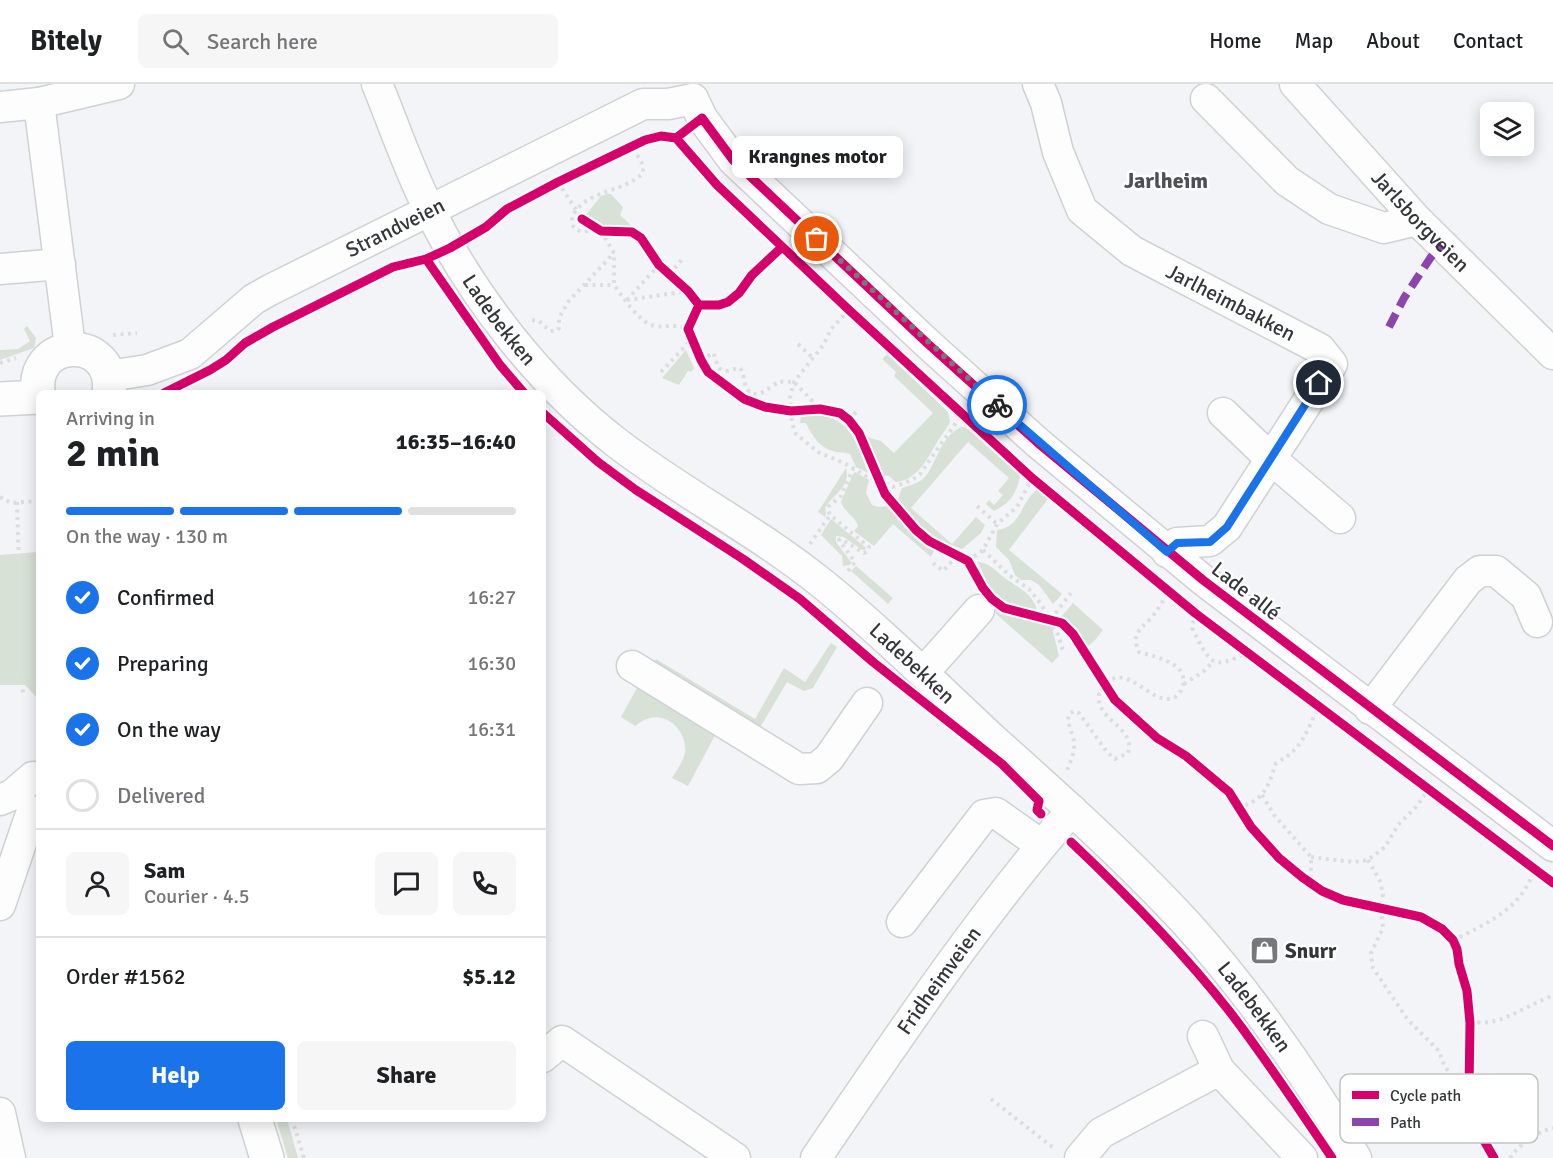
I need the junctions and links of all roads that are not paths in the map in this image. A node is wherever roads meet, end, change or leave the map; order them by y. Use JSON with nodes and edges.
{"nodes":[{"id":1,"x":119,"y":84,"type":"edge"},
{"id":2,"x":377,"y":84,"type":"edge"},
{"id":3,"x":1038,"y":84,"type":"edge"},
{"id":4,"x":1295,"y":84,"type":"edge"},
{"id":5,"x":702,"y":92,"type":"edge"},
{"id":6,"x":641,"y":94,"type":"edge"},
{"id":7,"x":1206,"y":99,"type":"dead end"},
{"id":8,"x":39,"y":103,"type":"junction"},
{"id":9,"x":0,"y":107,"type":"edge"},
{"id":10,"x":430,"y":211,"type":"junction"},
{"id":11,"x":1417,"y":220,"type":"junction"},
{"id":12,"x":60,"y":264,"type":"junction"},
{"id":13,"x":0,"y":269,"type":"edge"},
{"id":14,"x":73,"y":349,"type":"junction"},
{"id":15,"x":1553,"y":354,"type":"edge"},
{"id":16,"x":157,"y":380,"type":"edge"},
{"id":17,"x":109,"y":384,"type":"edge"},
{"id":18,"x":39,"y":390,"type":"edge"},
{"id":19,"x":36,"y":397,"type":"edge"},
{"id":20,"x":0,"y":399,"type":"edge"},
{"id":21,"x":1223,"y":412,"type":"dead end"},
{"id":22,"x":1271,"y":459,"type":"junction"},
{"id":23,"x":1340,"y":518,"type":"dead end"},
{"id":24,"x":1167,"y":552,"type":"junction"},
{"id":25,"x":979,"y":610,"type":"dead end"},
{"id":26,"x":1537,"y":622,"type":"dead end"},
{"id":27,"x":632,"y":666,"type":"dead end"},
{"id":28,"x":924,"y":672,"type":"junction"},
{"id":29,"x":867,"y":702,"type":"dead end"},
{"id":30,"x":1370,"y":709,"type":"junction"},
{"id":31,"x":0,"y":781,"type":"edge"},
{"id":32,"x":0,"y":800,"type":"edge"},
{"id":33,"x":1072,"y":810,"type":"junction"},
{"id":34,"x":32,"y":811,"type":"dead end"},
{"id":35,"x":1041,"y":845,"type":"junction"},
{"id":36,"x":1553,"y":846,"type":"edge"},
{"id":37,"x":0,"y":905,"type":"edge"},
{"id":38,"x":902,"y":922,"type":"dead end"},
{"id":39,"x":1203,"y":1036,"type":"dead end"},
{"id":40,"x":546,"y":1054,"type":"edge"},
{"id":41,"x":1219,"y":1070,"type":"junction"},
{"id":42,"x":0,"y":1113,"type":"edge"},
{"id":43,"x":256,"y":1122,"type":"edge"},
{"id":44,"x":1340,"y":1133,"type":"edge"},
{"id":45,"x":1347,"y":1143,"type":"edge"},
{"id":46,"x":10,"y":1158,"type":"edge"},
{"id":47,"x":267,"y":1158,"type":"edge"},
{"id":48,"x":735,"y":1158,"type":"edge"},
{"id":49,"x":816,"y":1158,"type":"edge"},
{"id":50,"x":1080,"y":1158,"type":"edge"},
{"id":51,"x":1302,"y":1158,"type":"edge"},
{"id":52,"x":1356,"y":1158,"type":"edge"}],
"edges":[{"from":1,"to":8,"type":"street"},
{"from":2,"to":10,"type":"street","name":"Ladebekken"},
{"from":3,"to":22,"type":"street","name":"Jarlheimbakken"},
{"from":4,"to":11,"type":"street","name":"Jarlsborgveien"},
{"from":5,"to":6,"type":"street","name":"Strandveien"},
{"from":5,"to":24,"type":"street","name":"Lade allé"},
{"from":6,"to":10,"type":"street","name":"Strandveien"},
{"from":7,"to":11,"type":"street"},
{"from":8,"to":9,"type":"street"},
{"from":8,"to":12,"type":"street"},
{"from":10,"to":16,"type":"street","name":"Strandveien"},
{"from":10,"to":28,"type":"street","name":"Ladebekken"},
{"from":11,"to":15,"type":"street","name":"Jarlsborgveien"},
{"from":12,"to":13,"type":"street"},
{"from":12,"to":14,"type":"street"},
{"from":14,"to":17,"type":"main road"},
{"from":14,"to":18,"type":"main road"},
{"from":16,"to":17,"type":"street","name":"Strandveien"},
{"from":19,"to":20,"type":"main road"},
{"from":21,"to":22,"type":"street"},
{"from":22,"to":23,"type":"street"},
{"from":22,"to":24,"type":"street","name":"Jarlheimbakken"},
{"from":24,"to":30,"type":"street","name":"Lade allé"},
{"from":25,"to":28,"type":"street"},
{"from":26,"to":30,"type":"street"},
{"from":27,"to":29,"type":"street"},
{"from":28,"to":33,"type":"street","name":"Ladebekken"},
{"from":30,"to":36,"type":"street","name":"Lade allé"},
{"from":31,"to":32,"type":"street"},
{"from":33,"to":35,"type":"street","name":"Fridheimveien"},
{"from":33,"to":44,"type":"street","name":"Ladebekken"},
{"from":34,"to":37,"type":"street"},
{"from":35,"to":38,"type":"street"},
{"from":35,"to":49,"type":"street","name":"Fridheimveien"},
{"from":39,"to":41,"type":"street"},
{"from":40,"to":48,"type":"street"},
{"from":41,"to":50,"type":"street"},
{"from":41,"to":51,"type":"street"},
{"from":42,"to":46,"type":"street"},
{"from":43,"to":47,"type":"main road"},
{"from":45,"to":52,"type":"street","name":"Ladebekken"}]}
